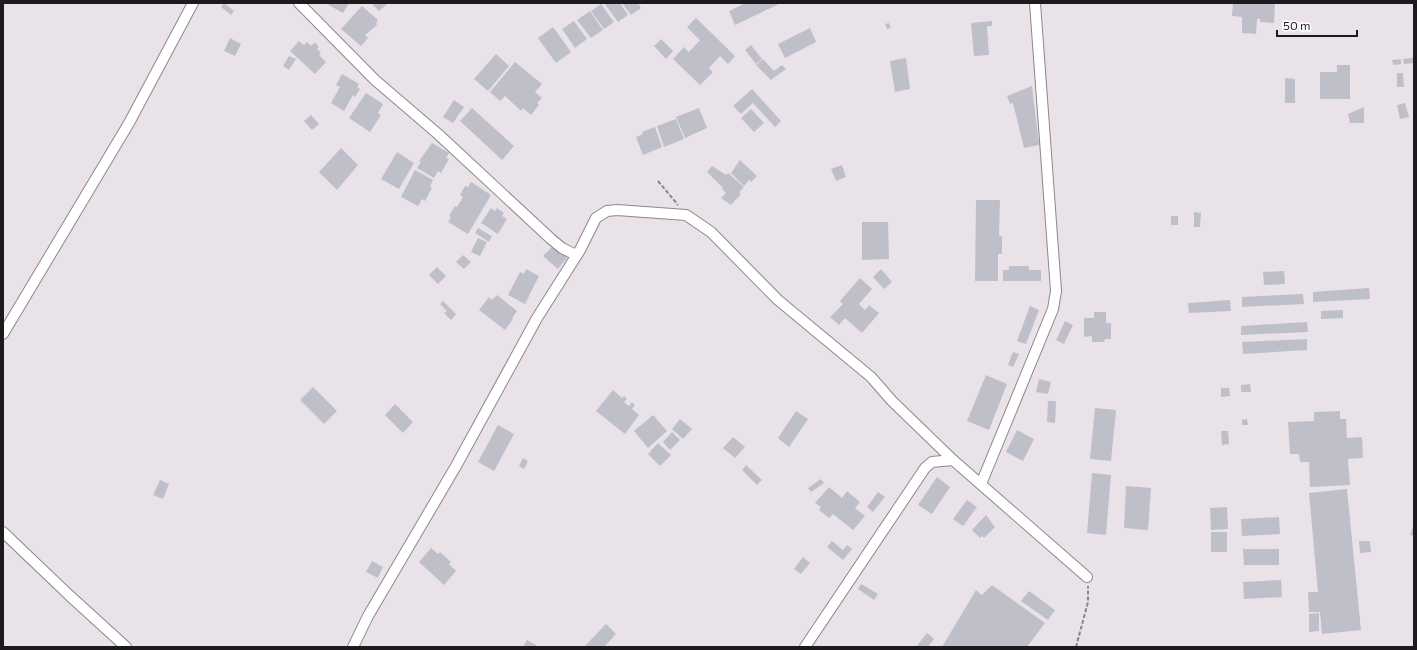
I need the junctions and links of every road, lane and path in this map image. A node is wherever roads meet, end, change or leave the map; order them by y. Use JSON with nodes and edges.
{"nodes":[{"id":1,"x":193,"y":3,"type":"edge"},
{"id":2,"x":299,"y":3,"type":"edge"},
{"id":3,"x":1036,"y":3,"type":"edge"},
{"id":4,"x":658,"y":181,"type":"dead end"},
{"id":5,"x":686,"y":215,"type":"junction"},
{"id":6,"x":576,"y":255,"type":"junction"},
{"id":7,"x":3,"y":334,"type":"edge"},
{"id":8,"x":953,"y":460,"type":"junction"},
{"id":9,"x":981,"y":484,"type":"junction"},
{"id":10,"x":3,"y":532,"type":"edge"},
{"id":11,"x":1087,"y":577,"type":"joint"},
{"id":12,"x":126,"y":647,"type":"edge"},
{"id":13,"x":353,"y":647,"type":"edge"},
{"id":14,"x":805,"y":647,"type":"edge"},
{"id":15,"x":1076,"y":647,"type":"edge"}],
"edges":[{"from":1,"to":7,"type":"street"},
{"from":2,"to":6,"type":"street"},
{"from":3,"to":9,"type":"street"},
{"from":4,"to":5,"type":"path"},
{"from":5,"to":6,"type":"street"},
{"from":5,"to":8,"type":"street"},
{"from":6,"to":13,"type":"street"},
{"from":8,"to":9,"type":"street"},
{"from":8,"to":14,"type":"street"},
{"from":9,"to":11,"type":"street"},
{"from":10,"to":12,"type":"street"},
{"from":11,"to":15,"type":"path"}]}
